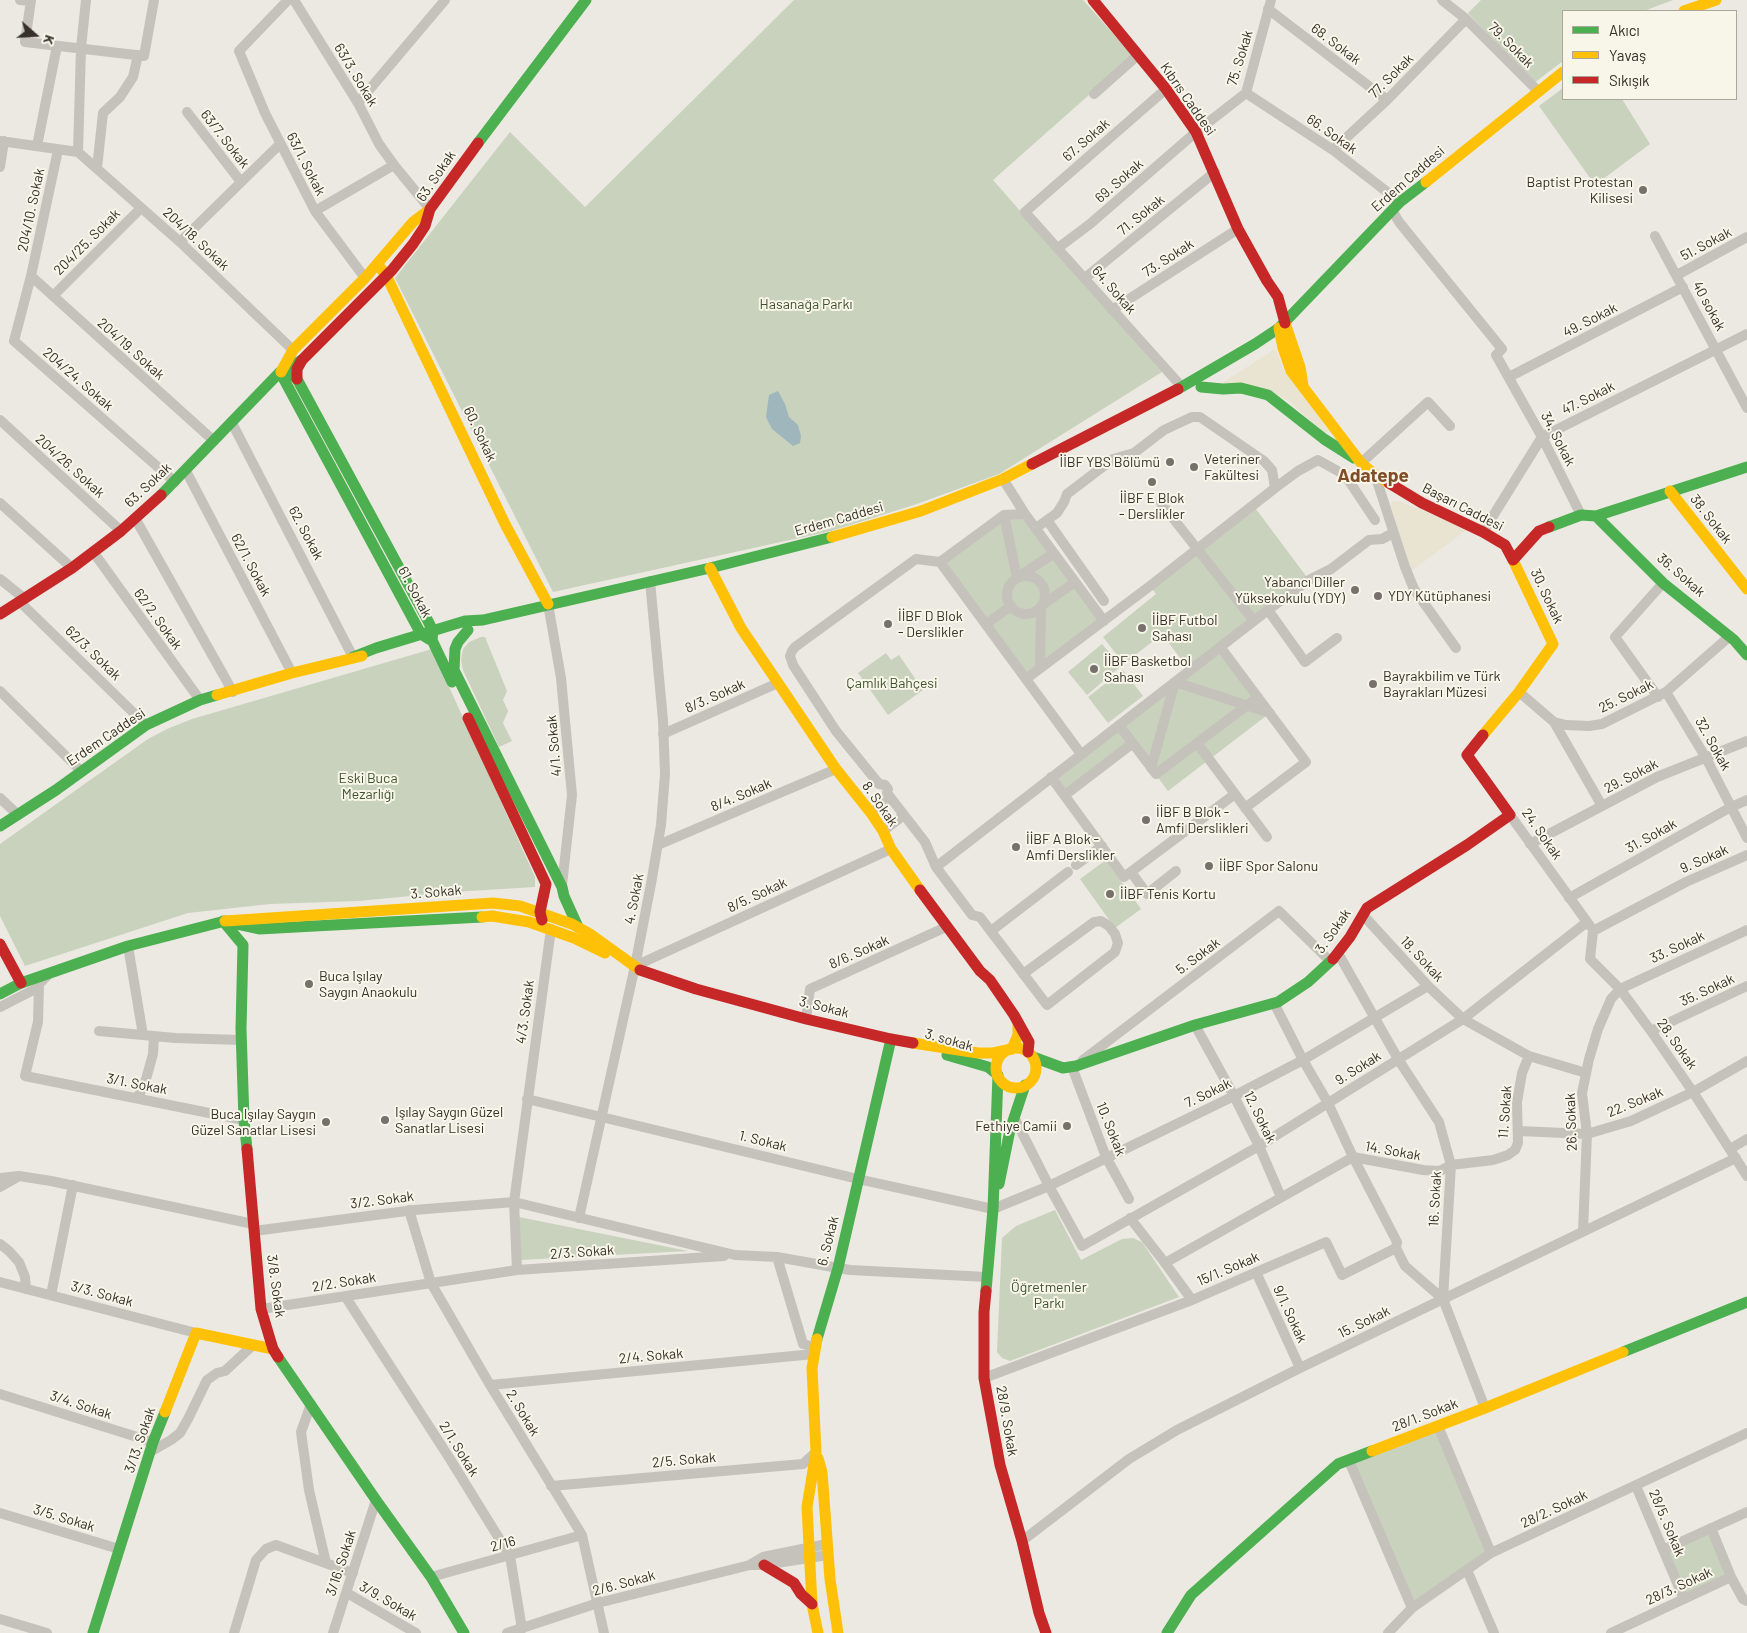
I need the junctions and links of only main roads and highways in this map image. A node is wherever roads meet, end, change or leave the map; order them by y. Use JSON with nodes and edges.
{"nodes":[{"id":1,"x":1093,"y":0,"type":"edge"},
{"id":2,"x":1716,"y":0,"type":"edge"},
{"id":3,"x":581,"y":3,"type":"edge"},
{"id":4,"x":1687,"y":10,"type":"edge"},
{"id":5,"x":1562,"y":73,"type":"edge"},
{"id":6,"x":430,"y":208,"type":"junction"},
{"id":7,"x":378,"y":265,"type":"junction"},
{"id":8,"x":386,"y":276,"type":"junction"},
{"id":9,"x":1281,"y":328,"type":"junction"},
{"id":10,"x":302,"y":360,"type":"junction"},
{"id":11,"x":280,"y":372,"type":"junction"},
{"id":12,"x":297,"y":379,"type":"junction"},
{"id":13,"x":1182,"y":387,"type":"junction"},
{"id":14,"x":1201,"y":387,"type":"junction"},
{"id":15,"x":1362,"y":463,"type":"junction"},
{"id":16,"x":1747,"y":467,"type":"edge"},
{"id":17,"x":1670,"y":490,"type":"junction"},
{"id":18,"x":1596,"y":516,"type":"junction"},
{"id":19,"x":1513,"y":560,"type":"junction"},
{"id":20,"x":710,"y":568,"type":"junction"},
{"id":21,"x":1747,"y":589,"type":"edge"},
{"id":22,"x":548,"y":604,"type":"junction"},
{"id":23,"x":0,"y":614,"type":"edge"},
{"id":24,"x":483,"y":620,"type":"junction"},
{"id":25,"x":468,"y":630,"type":"junction"},
{"id":26,"x":421,"y":634,"type":"junction"},
{"id":27,"x":432,"y":636,"type":"junction"},
{"id":28,"x":1747,"y":656,"type":"edge"},
{"id":29,"x":353,"y":657,"type":"junction"},
{"id":30,"x":1467,"y":755,"type":"joint"},
{"id":31,"x":1510,"y":816,"type":"joint"},
{"id":32,"x":7,"y":822,"type":"edge"},
{"id":33,"x":540,"y":912,"type":"junction"},
{"id":34,"x":224,"y":921,"type":"junction"},
{"id":35,"x":578,"y":927,"type":"junction"},
{"id":36,"x":550,"y":929,"type":"junction"},
{"id":37,"x":0,"y":944,"type":"edge"},
{"id":38,"x":635,"y":966,"type":"junction"},
{"id":39,"x":21,"y":982,"type":"junction"},
{"id":40,"x":0,"y":994,"type":"edge"},
{"id":41,"x":1018,"y":1022,"type":"junction"},
{"id":42,"x":890,"y":1039,"type":"junction"},
{"id":43,"x":1012,"y":1049,"type":"junction"},
{"id":44,"x":1031,"y":1055,"type":"junction"},
{"id":45,"x":998,"y":1075,"type":"junction"},
{"id":46,"x":1025,"y":1085,"type":"junction"},
{"id":47,"x":993,"y":1209,"type":"junction"},
{"id":48,"x":1747,"y":1302,"type":"edge"},
{"id":49,"x":273,"y":1348,"type":"junction"},
{"id":50,"x":816,"y":1452,"type":"junction"},
{"id":51,"x":764,"y":1565,"type":"road end"},
{"id":52,"x":812,"y":1604,"type":"junction"},
{"id":53,"x":93,"y":1633,"type":"edge"},
{"id":54,"x":464,"y":1633,"type":"edge"},
{"id":55,"x":818,"y":1633,"type":"edge"},
{"id":56,"x":838,"y":1633,"type":"edge"},
{"id":57,"x":1046,"y":1633,"type":"edge"},
{"id":58,"x":1167,"y":1633,"type":"edge"}],
"edges":[{"from":1,"to":9,"type":"main road","name":"Kıbrıs Caddesi"},
{"from":2,"to":4,"type":"main road"},
{"from":3,"to":6,"type":"main road","name":"63. Sokak"},
{"from":5,"to":9,"type":"main road","name":"Erdem Caddesi"},
{"from":6,"to":7,"type":"main road"},
{"from":6,"to":8,"type":"main road","name":"63. Sokak"},
{"from":7,"to":8,"type":"main road","name":"60. Sokak"},
{"from":7,"to":11,"type":"main road"},
{"from":8,"to":10,"type":"main road","name":"63. Sokak"},
{"from":8,"to":22,"type":"main road","name":"60. Sokak"},
{"from":9,"to":13,"type":"main road","name":"Erdem Caddesi"},
{"from":9,"to":14,"type":"main road","name":"Erdem Caddesi"},
{"from":9,"to":15,"type":"main road","name":"Başarı Caddesi"},
{"from":10,"to":11,"type":"main road","name":"63. Sokak"},
{"from":10,"to":12,"type":"main road"},
{"from":11,"to":12,"type":"main road"},
{"from":11,"to":23,"type":"main road","name":"63. Sokak"},
{"from":11,"to":26,"type":"main road","name":"61. Sokak"},
{"from":12,"to":27,"type":"main road","name":"61. Sokak"},
{"from":13,"to":14,"type":"main road","name":"Erdem Caddesi"},
{"from":13,"to":20,"type":"main road","name":"Erdem Caddesi"},
{"from":14,"to":15,"type":"main road","name":"Başarı Caddesi"},
{"from":15,"to":19,"type":"main road","name":"Başarı Caddesi"},
{"from":16,"to":17,"type":"main road"},
{"from":17,"to":18,"type":"main road"},
{"from":17,"to":21,"type":"main road","name":"38. Sokak"},
{"from":18,"to":19,"type":"main road"},
{"from":18,"to":28,"type":"main road","name":"36. Sokak"},
{"from":19,"to":30,"type":"main road","name":"30. Sokak"},
{"from":20,"to":22,"type":"main road","name":"Erdem Caddesi"},
{"from":20,"to":41,"type":"main road","name":"8. Sokak"},
{"from":22,"to":24,"type":"main road","name":"Erdem Caddesi"},
{"from":24,"to":25,"type":"main road","name":"Erdem Caddesi"},
{"from":24,"to":27,"type":"main road","name":"Erdem Caddesi"},
{"from":25,"to":27,"type":"main road","name":"Erdem Caddesi"},
{"from":25,"to":35,"type":"main road"},
{"from":26,"to":27,"type":"main road","name":"61. Sokak"},
{"from":26,"to":29,"type":"main road","name":"Erdem Caddesi"},
{"from":27,"to":29,"type":"main road","name":"Erdem Caddesi"},
{"from":27,"to":33,"type":"main road"},
{"from":29,"to":32,"type":"main road","name":"Erdem Caddesi"},
{"from":30,"to":31,"type":"main road","name":"24. Sokak"},
{"from":31,"to":44,"type":"main road","name":"3. Sokak"},
{"from":33,"to":34,"type":"main road","name":"3. Sokak"},
{"from":33,"to":35,"type":"main road","name":"3. Sokak"},
{"from":33,"to":36,"type":"main road"},
{"from":34,"to":36,"type":"main road","name":"3. Sokak"},
{"from":34,"to":39,"type":"main road","name":"3. Sokak"},
{"from":34,"to":49,"type":"main road","name":"3/8. Sokak"},
{"from":35,"to":38,"type":"main road","name":"3. Sokak"},
{"from":36,"to":38,"type":"main road","name":"3. Sokak"},
{"from":37,"to":39,"type":"main road"},
{"from":38,"to":42,"type":"main road","name":"3. Sokak"},
{"from":39,"to":40,"type":"main road","name":"3. Sokak"},
{"from":41,"to":43,"type":"main road"},
{"from":41,"to":44,"type":"main road","name":"8. Sokak"},
{"from":42,"to":43,"type":"main road","name":"3. Sokak"},
{"from":42,"to":45,"type":"main road","name":"3. sokak"},
{"from":42,"to":50,"type":"main road","name":"6. Sokak"},
{"from":43,"to":44,"type":"main road"},
{"from":43,"to":45,"type":"main road"},
{"from":44,"to":46,"type":"main road"},
{"from":45,"to":46,"type":"main road"},
{"from":45,"to":47,"type":"main road","name":"28/9. Sokak"},
{"from":46,"to":47,"type":"main road","name":"28/9. Sokak"},
{"from":47,"to":57,"type":"main road","name":"28/9. Sokak"},
{"from":48,"to":58,"type":"main road","name":"28/1. Sokak"},
{"from":49,"to":53,"type":"main road","name":"3/13. Sokak"},
{"from":49,"to":54,"type":"main road","name":"3/8. Sokak"},
{"from":50,"to":52,"type":"main road","name":"6. Sokak"},
{"from":50,"to":56,"type":"main road","name":"6. Sokak"},
{"from":51,"to":52,"type":"main road"},
{"from":52,"to":55,"type":"main road","name":"6. Sokak"}]}
